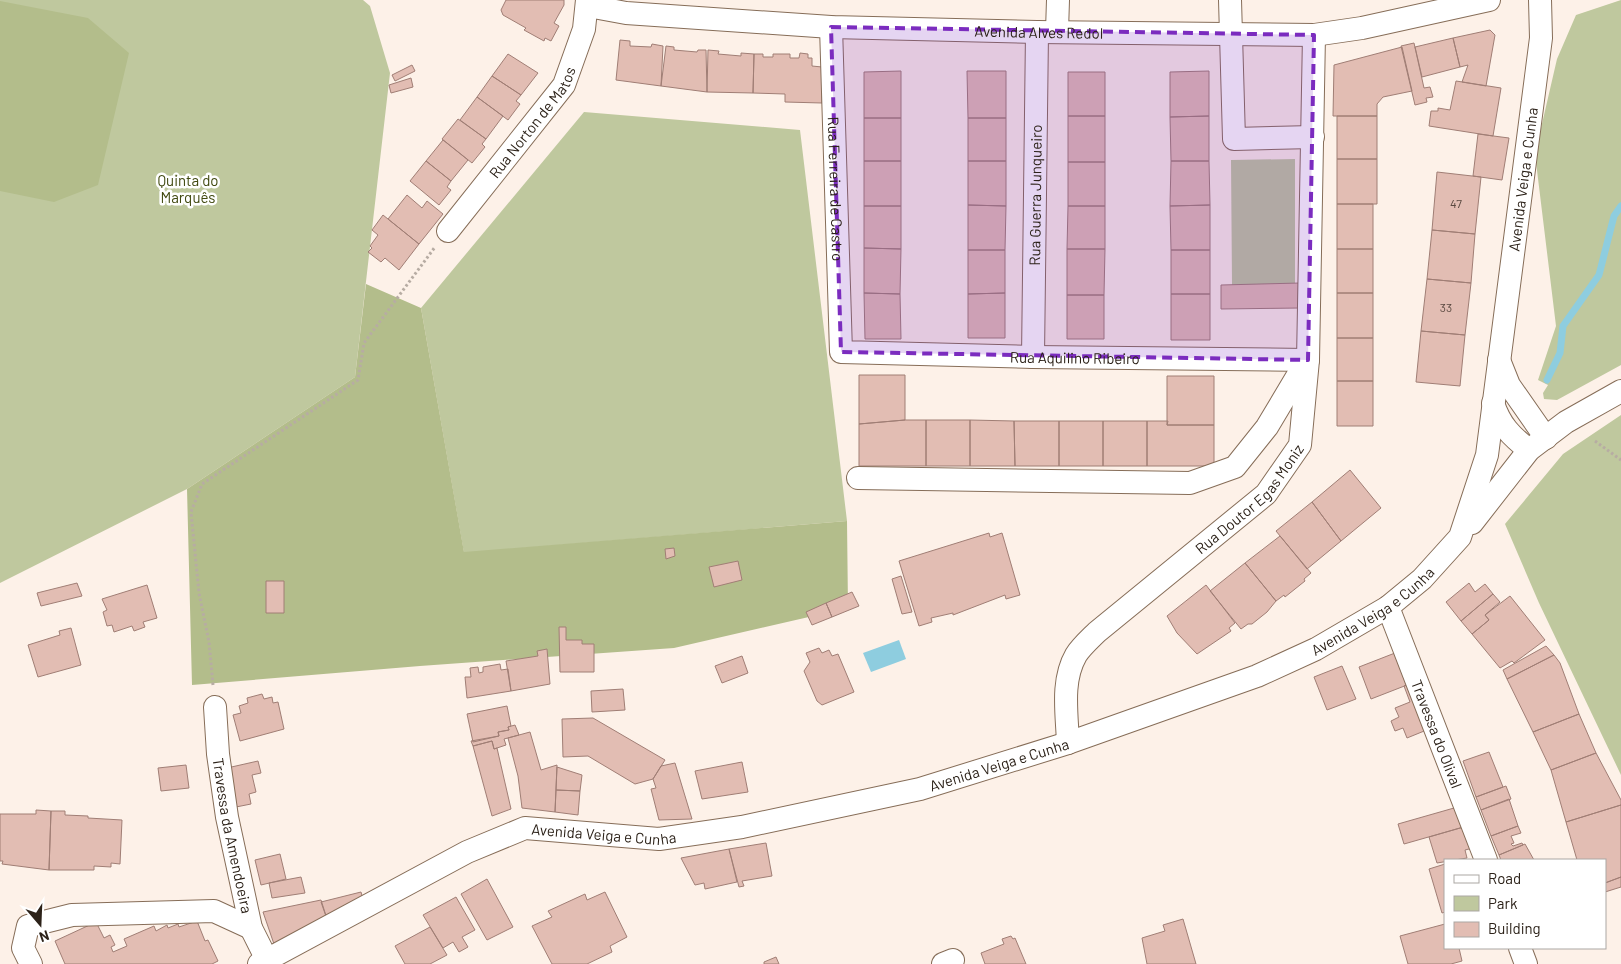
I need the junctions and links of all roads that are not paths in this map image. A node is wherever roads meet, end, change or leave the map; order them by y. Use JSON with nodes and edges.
{"nodes":[{"id":1,"x":1058,"y":0,"type":"edge"},
{"id":2,"x":1230,"y":0,"type":"edge"},
{"id":3,"x":1489,"y":0,"type":"edge"},
{"id":4,"x":1540,"y":0,"type":"edge"},
{"id":5,"x":587,"y":3,"type":"edge"},
{"id":6,"x":831,"y":27,"type":"junction"},
{"id":7,"x":1047,"y":32,"type":"junction"},
{"id":8,"x":1231,"y":33,"type":"junction"},
{"id":9,"x":1314,"y":34,"type":"junction"},
{"id":10,"x":1313,"y":137,"type":"junction"},
{"id":11,"x":448,"y":231,"type":"road end"},
{"id":12,"x":841,"y":352,"type":"joint"},
{"id":13,"x":1034,"y":357,"type":"junction"},
{"id":14,"x":1308,"y":360,"type":"junction"},
{"id":15,"x":1499,"y":360,"type":"junction"},
{"id":16,"x":1621,"y":391,"type":"edge"},
{"id":17,"x":1492,"y":402,"type":"junction"},
{"id":18,"x":1537,"y":444,"type":"junction"},
{"id":19,"x":858,"y":478,"type":"dead end"},
{"id":20,"x":1460,"y":537,"type":"junction"},
{"id":21,"x":1388,"y":607,"type":"junction"},
{"id":22,"x":215,"y":707,"type":"road end"},
{"id":23,"x":1068,"y":743,"type":"junction"},
{"id":24,"x":1486,"y":859,"type":"edge"},
{"id":25,"x":251,"y":928,"type":"junction"},
{"id":26,"x":1520,"y":949,"type":"edge"},
{"id":27,"x":263,"y":962,"type":"edge"},
{"id":28,"x":31,"y":964,"type":"edge"},
{"id":29,"x":1526,"y":964,"type":"edge"}],
"edges":[{"from":1,"to":7,"type":"street","name":"Rua Guerra Junqueiro"},
{"from":2,"to":8,"type":"street"},
{"from":3,"to":9,"type":"street","name":"Avenida Alves Redol"},
{"from":4,"to":15,"type":"street","name":"Avenida Veiga e Cunha"},
{"from":5,"to":6,"type":"street","name":"Avenida Alves Redol"},
{"from":5,"to":11,"type":"street","name":"Rua Norton de Matos"},
{"from":6,"to":7,"type":"street","name":"Avenida Alves Redol"},
{"from":6,"to":12,"type":"street","name":"Rua Ferreira de Castro"},
{"from":7,"to":8,"type":"street","name":"Avenida Alves Redol"},
{"from":7,"to":13,"type":"street","name":"Rua Guerra Junqueiro"},
{"from":8,"to":9,"type":"street","name":"Avenida Alves Redol"},
{"from":8,"to":10,"type":"street"},
{"from":9,"to":10,"type":"street","name":"Rua Doutor Egas Moniz"},
{"from":10,"to":14,"type":"street","name":"Rua Doutor Egas Moniz"},
{"from":12,"to":13,"type":"street","name":"Rua Aquilino Ribeiro"},
{"from":13,"to":14,"type":"street","name":"Rua Aquilino Ribeiro"},
{"from":14,"to":19,"type":"street"},
{"from":14,"to":23,"type":"street","name":"Rua Doutor Egas Moniz"},
{"from":15,"to":17,"type":"street","name":"Avenida Veiga e Cunha"},
{"from":15,"to":18,"type":"street","name":"Avenida Veiga e Cunha"},
{"from":16,"to":18,"type":"street"},
{"from":17,"to":18,"type":"street"},
{"from":17,"to":20,"type":"street","name":"Avenida Veiga e Cunha"},
{"from":18,"to":20,"type":"street"},
{"from":20,"to":21,"type":"street","name":"Avenida Veiga e Cunha"},
{"from":21,"to":23,"type":"street","name":"Avenida Veiga e Cunha"},
{"from":21,"to":24,"type":"street","name":"Travessa do Olival"},
{"from":22,"to":25,"type":"street","name":"Travessa da Amendoeira"},
{"from":23,"to":27,"type":"street","name":"Avenida Veiga e Cunha"},
{"from":25,"to":27,"type":"street","name":"Travessa da Amendoeira"},
{"from":25,"to":28,"type":"street"},
{"from":26,"to":29,"type":"street"}]}
